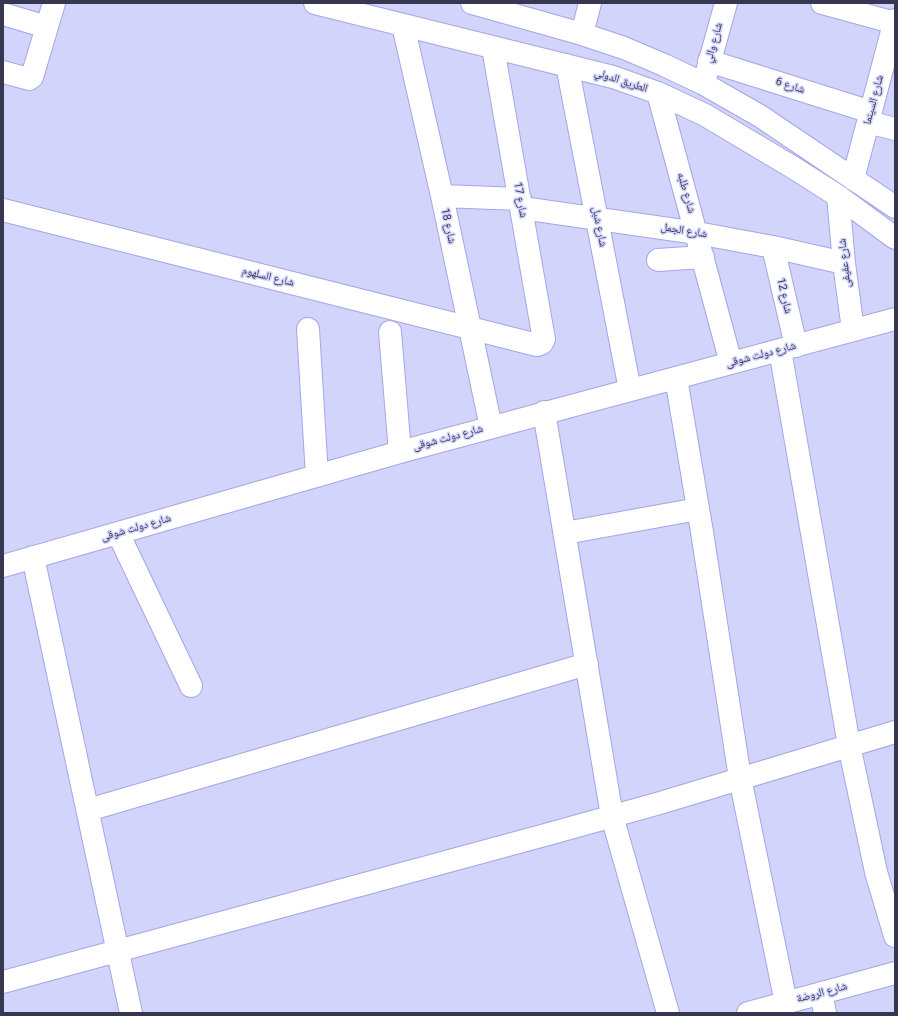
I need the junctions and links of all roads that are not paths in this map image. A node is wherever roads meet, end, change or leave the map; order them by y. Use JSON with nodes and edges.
{"nodes":[{"id":1,"x":54,"y":3,"type":"edge"},
{"id":2,"x":315,"y":3,"type":"edge"},
{"id":3,"x":472,"y":3,"type":"edge"},
{"id":4,"x":590,"y":3,"type":"edge"},
{"id":5,"x":726,"y":3,"type":"edge"},
{"id":6,"x":822,"y":3,"type":"edge"},
{"id":7,"x":3,"y":14,"type":"edge"},
{"id":8,"x":895,"y":22,"type":"edge"},
{"id":9,"x":403,"y":25,"type":"junction"},
{"id":10,"x":48,"y":26,"type":"junction"},
{"id":11,"x":582,"y":34,"type":"junction"},
{"id":12,"x":493,"y":48,"type":"junction"},
{"id":13,"x":709,"y":61,"type":"junction"},
{"id":14,"x":567,"y":65,"type":"junction"},
{"id":15,"x":3,"y":72,"type":"edge"},
{"id":16,"x":704,"y":84,"type":"junction"},
{"id":17,"x":658,"y":93,"type":"junction"},
{"id":18,"x":870,"y":117,"type":"junction"},
{"id":19,"x":895,"y":130,"type":"edge"},
{"id":20,"x":853,"y":179,"type":"junction"},
{"id":21,"x":442,"y":196,"type":"junction"},
{"id":22,"x":838,"y":196,"type":"junction"},
{"id":23,"x":521,"y":204,"type":"junction"},
{"id":24,"x":895,"y":207,"type":"edge"},
{"id":25,"x":3,"y":210,"type":"edge"},
{"id":26,"x":597,"y":218,"type":"junction"},
{"id":27,"x":697,"y":233,"type":"junction"},
{"id":28,"x":895,"y":238,"type":"edge"},
{"id":29,"x":773,"y":247,"type":"junction"},
{"id":30,"x":703,"y":257,"type":"junction"},
{"id":31,"x":658,"y":260,"type":"dead end"},
{"id":32,"x":844,"y":263,"type":"junction"},
{"id":33,"x":895,"y":319,"type":"edge"},
{"id":34,"x":469,"y":328,"type":"junction"},
{"id":35,"x":308,"y":329,"type":"dead end"},
{"id":36,"x":852,"y":330,"type":"junction"},
{"id":37,"x":390,"y":332,"type":"dead end"},
{"id":38,"x":532,"y":344,"type":"joint"},
{"id":39,"x":788,"y":348,"type":"junction"},
{"id":40,"x":731,"y":363,"type":"junction"},
{"id":41,"x":676,"y":378,"type":"junction"},
{"id":42,"x":630,"y":390,"type":"junction"},
{"id":43,"x":544,"y":412,"type":"junction"},
{"id":44,"x":490,"y":427,"type":"junction"},
{"id":45,"x":400,"y":452,"type":"junction"},
{"id":46,"x":317,"y":476,"type":"junction"},
{"id":47,"x":698,"y":509,"type":"junction"},
{"id":48,"x":118,"y":533,"type":"junction"},
{"id":49,"x":565,"y":533,"type":"junction"},
{"id":50,"x":33,"y":557,"type":"junction"},
{"id":51,"x":3,"y":566,"type":"edge"},
{"id":52,"x":587,"y":664,"type":"junction"},
{"id":53,"x":192,"y":686,"type":"dead end"},
{"id":54,"x":895,"y":732,"type":"edge"},
{"id":55,"x":849,"y":745,"type":"junction"},
{"id":56,"x":740,"y":778,"type":"junction"},
{"id":57,"x":88,"y":810,"type":"junction"},
{"id":58,"x":612,"y":816,"type":"junction"},
{"id":59,"x":895,"y":936,"type":"edge"},
{"id":60,"x":118,"y":952,"type":"junction"},
{"id":61,"x":895,"y":973,"type":"edge"},
{"id":62,"x":3,"y":982,"type":"edge"},
{"id":63,"x":786,"y":1003,"type":"junction"},
{"id":64,"x":823,"y":1003,"type":"edge"},
{"id":65,"x":753,"y":1012,"type":"edge"},
{"id":66,"x":131,"y":1013,"type":"edge"},
{"id":67,"x":668,"y":1013,"type":"edge"}],
"edges":[{"from":1,"to":10,"type":"street"},
{"from":2,"to":9,"type":"street","name":"الطريق الدولي"},
{"from":3,"to":11,"type":"street"},
{"from":4,"to":11,"type":"street"},
{"from":5,"to":13,"type":"street","name":"شارع والي"},
{"from":6,"to":8,"type":"street"},
{"from":7,"to":10,"type":"street"},
{"from":8,"to":18,"type":"street","name":"شارع السينما"},
{"from":9,"to":12,"type":"street","name":"الطريق الدولي"},
{"from":9,"to":21,"type":"street","name":"شارع 18"},
{"from":10,"to":15,"type":"street"},
{"from":11,"to":16,"type":"street"},
{"from":12,"to":14,"type":"street","name":"الطريق الدولي"},
{"from":12,"to":23,"type":"street","name":"شارع 17"},
{"from":13,"to":16,"type":"street","name":"شارع والي"},
{"from":13,"to":18,"type":"street","name":"شارع 6"},
{"from":14,"to":17,"type":"street","name":"الطريق الدولي"},
{"from":14,"to":26,"type":"street","name":"شارع شبل"},
{"from":16,"to":20,"type":"street"},
{"from":17,"to":22,"type":"street","name":"الطريق الدولي"},
{"from":17,"to":27,"type":"street","name":"شارع طلبه"},
{"from":18,"to":19,"type":"street","name":"شارع 6"},
{"from":18,"to":20,"type":"street","name":"شارع السينما"},
{"from":20,"to":24,"type":"street"},
{"from":21,"to":23,"type":"street","name":"شارع الجمل"},
{"from":21,"to":34,"type":"street","name":"شارع 18"},
{"from":22,"to":28,"type":"street","name":"الطريق الدولي"},
{"from":22,"to":32,"type":"street","name":"شارع عفيفى"},
{"from":23,"to":26,"type":"street","name":"شارع الجمل"},
{"from":23,"to":38,"type":"street","name":"شارع 17"},
{"from":25,"to":34,"type":"street","name":"شارع السلهوم"},
{"from":26,"to":27,"type":"street","name":"شارع الجمل"},
{"from":26,"to":42,"type":"street","name":"شارع شبل"},
{"from":27,"to":29,"type":"street","name":"شارع الجمل"},
{"from":27,"to":30,"type":"street","name":"شارع طلبه"},
{"from":29,"to":32,"type":"street","name":"شارع الجمل"},
{"from":29,"to":39,"type":"street","name":"شارع 12"},
{"from":30,"to":31,"type":"street"},
{"from":30,"to":40,"type":"street","name":"شارع طلبه"},
{"from":32,"to":36,"type":"street","name":"شارع عفيفى"},
{"from":33,"to":36,"type":"street","name":"شارع دولت شوقى"},
{"from":34,"to":38,"type":"street","name":"شارع السلهوم"},
{"from":34,"to":44,"type":"street","name":"شارع 18"},
{"from":35,"to":46,"type":"street"},
{"from":36,"to":39,"type":"street","name":"شارع دولت شوقى"},
{"from":37,"to":45,"type":"street"},
{"from":39,"to":40,"type":"street","name":"شارع دولت شوقى"},
{"from":39,"to":55,"type":"street","name":"شارع 12"},
{"from":40,"to":41,"type":"street","name":"شارع دولت شوقى"},
{"from":41,"to":42,"type":"street","name":"شارع دولت شوقى"},
{"from":41,"to":47,"type":"street"},
{"from":42,"to":43,"type":"street","name":"شارع دولت شوقى"},
{"from":43,"to":44,"type":"street","name":"شارع دولت شوقى"},
{"from":43,"to":49,"type":"street"},
{"from":44,"to":45,"type":"street","name":"شارع دولت شوقى"},
{"from":45,"to":46,"type":"street","name":"شارع دولت شوقى"},
{"from":46,"to":48,"type":"street","name":"شارع دولت شوقى"},
{"from":47,"to":49,"type":"street"},
{"from":47,"to":56,"type":"street"},
{"from":48,"to":50,"type":"street","name":"شارع دولت شوقى"},
{"from":48,"to":53,"type":"street"},
{"from":49,"to":52,"type":"street"},
{"from":50,"to":51,"type":"street","name":"شارع دولت شوقى"},
{"from":50,"to":57,"type":"street"},
{"from":52,"to":57,"type":"street"},
{"from":52,"to":58,"type":"street"},
{"from":54,"to":55,"type":"street"},
{"from":55,"to":56,"type":"street"},
{"from":55,"to":59,"type":"street","name":"شارع 12"},
{"from":56,"to":58,"type":"street"},
{"from":56,"to":63,"type":"street"},
{"from":57,"to":60,"type":"street"},
{"from":58,"to":60,"type":"street"},
{"from":58,"to":67,"type":"street"},
{"from":60,"to":62,"type":"street"},
{"from":60,"to":66,"type":"street"},
{"from":61,"to":64,"type":"street","name":"شارع الروضة"},
{"from":63,"to":64,"type":"street","name":"شارع الروضة"},
{"from":63,"to":65,"type":"street","name":"شارع الروضة"}]}
